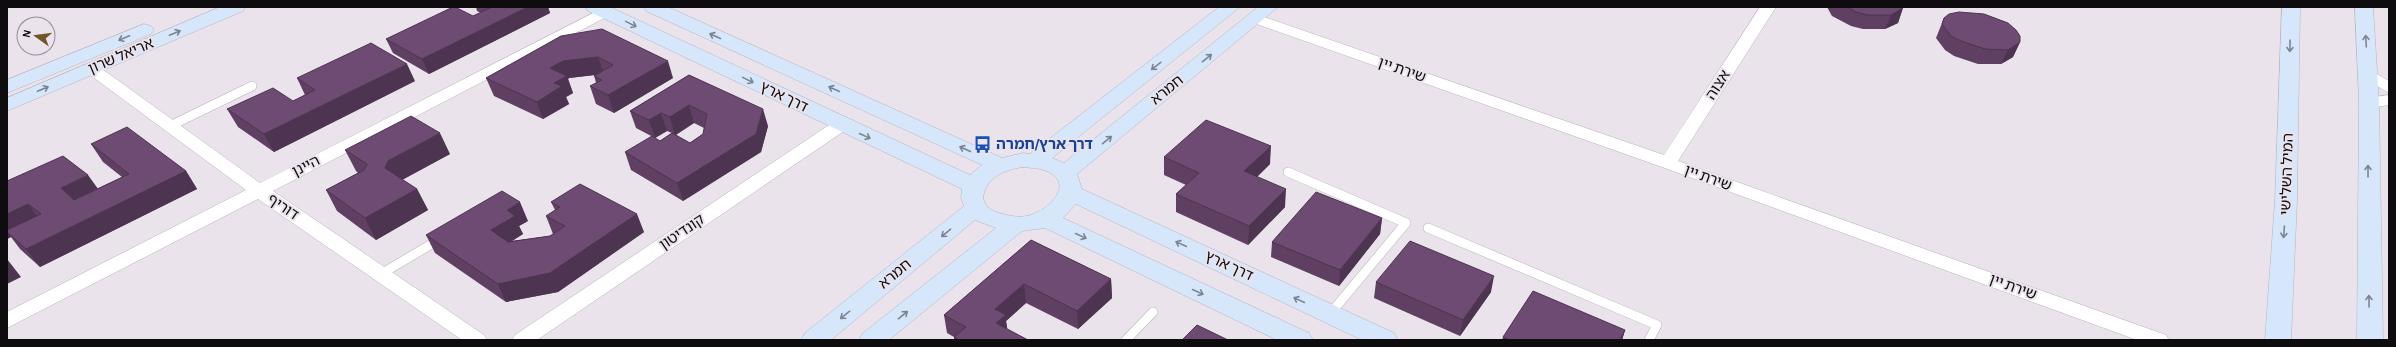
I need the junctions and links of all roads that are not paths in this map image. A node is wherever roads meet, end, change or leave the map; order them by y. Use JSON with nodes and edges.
{"nodes":[{"id":1,"x":198,"y":7,"type":"edge"},
{"id":2,"x":236,"y":7,"type":"edge"},
{"id":3,"x":653,"y":7,"type":"edge"},
{"id":4,"x":1768,"y":7,"type":"edge"},
{"id":5,"x":2291,"y":7,"type":"edge"},
{"id":6,"x":1228,"y":8,"type":"edge"},
{"id":7,"x":600,"y":9,"type":"edge"},
{"id":8,"x":2366,"y":9,"type":"edge"},
{"id":9,"x":1262,"y":13,"type":"edge"},
{"id":10,"x":92,"y":69,"type":"junction"},
{"id":11,"x":2368,"y":74,"type":"junction"},
{"id":12,"x":252,"y":86,"type":"dead end"},
{"id":13,"x":7,"y":87,"type":"edge"},
{"id":14,"x":2389,"y":88,"type":"edge"},
{"id":15,"x":2379,"y":101,"type":"edge"},
{"id":16,"x":7,"y":105,"type":"edge"},
{"id":17,"x":841,"y":125,"type":"junction"},
{"id":18,"x":170,"y":126,"type":"junction"},
{"id":19,"x":1035,"y":161,"type":"junction"},
{"id":20,"x":1668,"y":163,"type":"junction"},
{"id":21,"x":1000,"y":165,"type":"junction"},
{"id":22,"x":1288,"y":172,"type":"dead end"},
{"id":23,"x":1069,"y":183,"type":"junction"},
{"id":24,"x":258,"y":190,"type":"junction"},
{"id":25,"x":975,"y":197,"type":"junction"},
{"id":26,"x":1046,"y":219,"type":"junction"},
{"id":27,"x":1015,"y":225,"type":"junction"},
{"id":28,"x":1428,"y":228,"type":"dead end"},
{"id":29,"x":452,"y":232,"type":"edge"},
{"id":30,"x":381,"y":274,"type":"junction"},
{"id":31,"x":1153,"y":312,"type":"dead end"},
{"id":32,"x":1330,"y":314,"type":"junction"},
{"id":33,"x":7,"y":321,"type":"edge"},
{"id":34,"x":477,"y":340,"type":"edge"},
{"id":35,"x":522,"y":340,"type":"edge"},
{"id":36,"x":814,"y":340,"type":"edge"},
{"id":37,"x":872,"y":340,"type":"edge"},
{"id":38,"x":1126,"y":340,"type":"edge"},
{"id":39,"x":1300,"y":340,"type":"edge"},
{"id":40,"x":1385,"y":340,"type":"edge"},
{"id":41,"x":1649,"y":340,"type":"edge"},
{"id":42,"x":2159,"y":340,"type":"edge"},
{"id":43,"x":2278,"y":340,"type":"edge"},
{"id":44,"x":2370,"y":340,"type":"edge"}],
"edges":[{"from":1,"to":13,"type":"main road","name":"אריאל שרון","one_way":true},
{"from":10,"to":2,"type":"main road","name":"אריאל שרון","one_way":true},
{"from":21,"to":3,"type":"main road","name":"דרך ארץ","one_way":true},
{"from":4,"to":20,"type":"street","name":"אצוה"},
{"from":5,"to":43,"type":"main road","name":"המיל השלישי","one_way":true},
{"from":6,"to":19,"type":"main road","name":"חמרא","one_way":true},
{"from":7,"to":17,"type":"main road","name":"דרך ארץ","one_way":true},
{"from":7,"to":24,"type":"street","name":"היינן"},
{"from":11,"to":8,"type":"main road","one_way":true},
{"from":9,"to":20,"type":"street","name":"שירת יין"},
{"from":23,"to":9,"type":"main road","name":"חמרא","one_way":true},
{"from":16,"to":10,"type":"main road","name":"אריאל שרון","one_way":true},
{"from":10,"to":18,"type":"street","name":"דוריף"},
{"from":11,"to":14,"type":"street"},
{"from":11,"to":15,"type":"main road"},
{"from":12,"to":18,"type":"lane"},
{"from":44,"to":15,"type":"main road","one_way":true},
{"from":17,"to":25,"type":"main road","name":"דרך ארץ","one_way":true},
{"from":17,"to":35,"type":"street","name":"קונדיטון"},
{"from":18,"to":24,"type":"street","name":"דוריף"},
{"from":19,"to":21,"type":"main road"},
{"from":19,"to":23,"type":"main road"},
{"from":20,"to":42,"type":"street","name":"שירת יין"},
{"from":21,"to":25,"type":"main road"},
{"from":22,"to":32,"type":"lane"},
{"from":23,"to":26,"type":"main road"},
{"from":32,"to":23,"type":"main road","name":"דרך ארץ","one_way":true},
{"from":24,"to":30,"type":"street","name":"דוריף"},
{"from":24,"to":33,"type":"street","name":"היינן"},
{"from":25,"to":27,"type":"main road"},
{"from":25,"to":36,"type":"main road","name":"חמרא","one_way":true},
{"from":26,"to":27,"type":"main road"},
{"from":26,"to":39,"type":"main road","one_way":true},
{"from":37,"to":27,"type":"main road","one_way":true},
{"from":28,"to":41,"type":"lane"},
{"from":29,"to":30,"type":"lane"},
{"from":30,"to":34,"type":"street","name":"דוריף"},
{"from":31,"to":38,"type":"lane"},
{"from":32,"to":40,"type":"main road","name":"דרך ארץ"}]}
